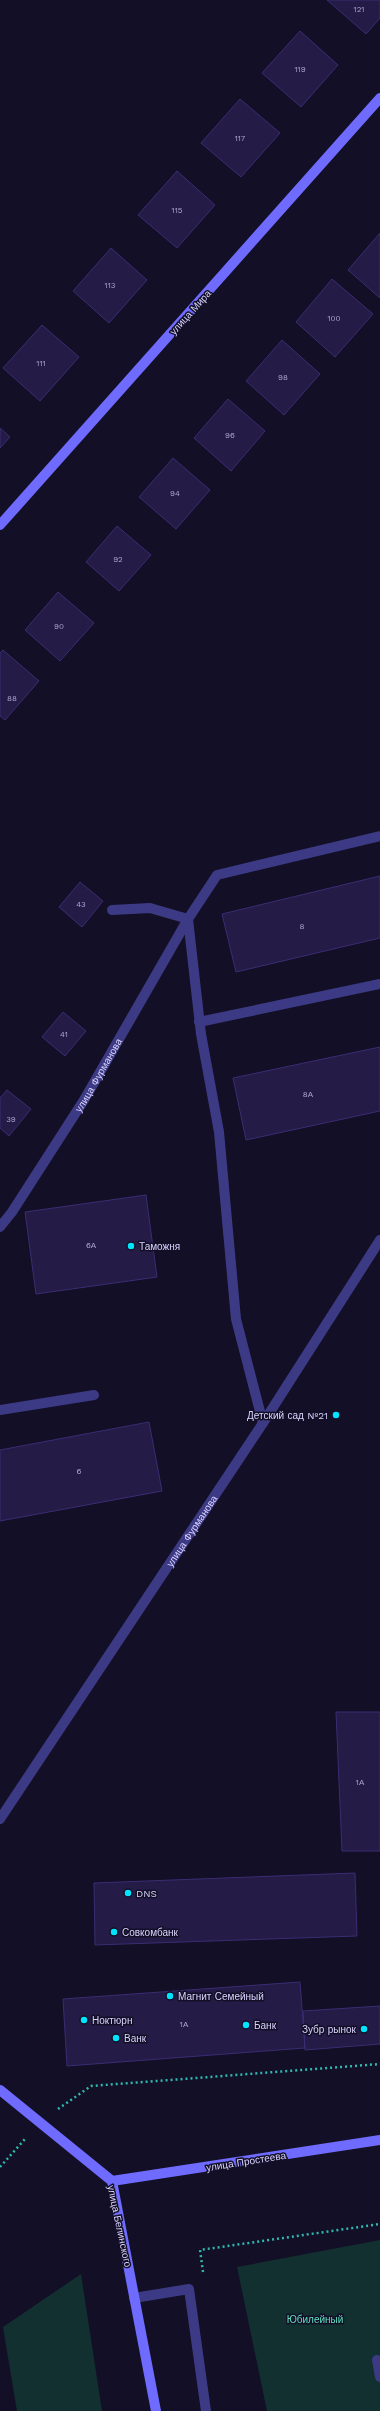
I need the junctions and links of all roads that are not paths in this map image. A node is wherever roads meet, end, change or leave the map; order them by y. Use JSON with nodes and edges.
{"nodes":[{"id":1,"x":380,"y":98,"type":"edge"},
{"id":2,"x":0,"y":525,"type":"edge"},
{"id":3,"x":380,"y":836,"type":"edge"},
{"id":4,"x":112,"y":910,"type":"dead end"},
{"id":5,"x":188,"y":919,"type":"junction"},
{"id":6,"x":380,"y":984,"type":"edge"},
{"id":7,"x":199,"y":1022,"type":"junction"},
{"id":8,"x":0,"y":1227,"type":"edge"},
{"id":9,"x":380,"y":1240,"type":"edge"},
{"id":10,"x":94,"y":1395,"type":"dead end"},
{"id":11,"x":0,"y":1410,"type":"edge"},
{"id":12,"x":263,"y":1423,"type":"junction"},
{"id":13,"x":0,"y":1819,"type":"edge"},
{"id":14,"x":0,"y":2090,"type":"edge"},
{"id":15,"x":380,"y":2140,"type":"edge"},
{"id":16,"x":112,"y":2182,"type":"junction"},
{"id":17,"x":134,"y":2298,"type":"junction"},
{"id":18,"x":377,"y":2360,"type":"dead end"},
{"id":19,"x":380,"y":2377,"type":"edge"},
{"id":20,"x":156,"y":2411,"type":"edge"},
{"id":21,"x":206,"y":2411,"type":"edge"}],
"edges":[{"from":1,"to":2,"type":"street","name":"улица Мира"},
{"from":3,"to":5,"type":"street","name":"улица Фурманова"},
{"from":4,"to":5,"type":"street"},
{"from":5,"to":7,"type":"street"},
{"from":5,"to":8,"type":"street","name":"улица Фурманова"},
{"from":6,"to":7,"type":"street"},
{"from":7,"to":12,"type":"street"},
{"from":9,"to":12,"type":"street","name":"улица Фурманова"},
{"from":10,"to":11,"type":"street"},
{"from":12,"to":13,"type":"street","name":"улица Фурманова"},
{"from":14,"to":16,"type":"street","name":"улица Белинского"},
{"from":15,"to":16,"type":"street","name":"улица Простеева"},
{"from":16,"to":17,"type":"street","name":"улица Белинского"},
{"from":17,"to":20,"type":"street","name":"улица Белинского"},
{"from":17,"to":21,"type":"street"},
{"from":18,"to":19,"type":"street"}]}
